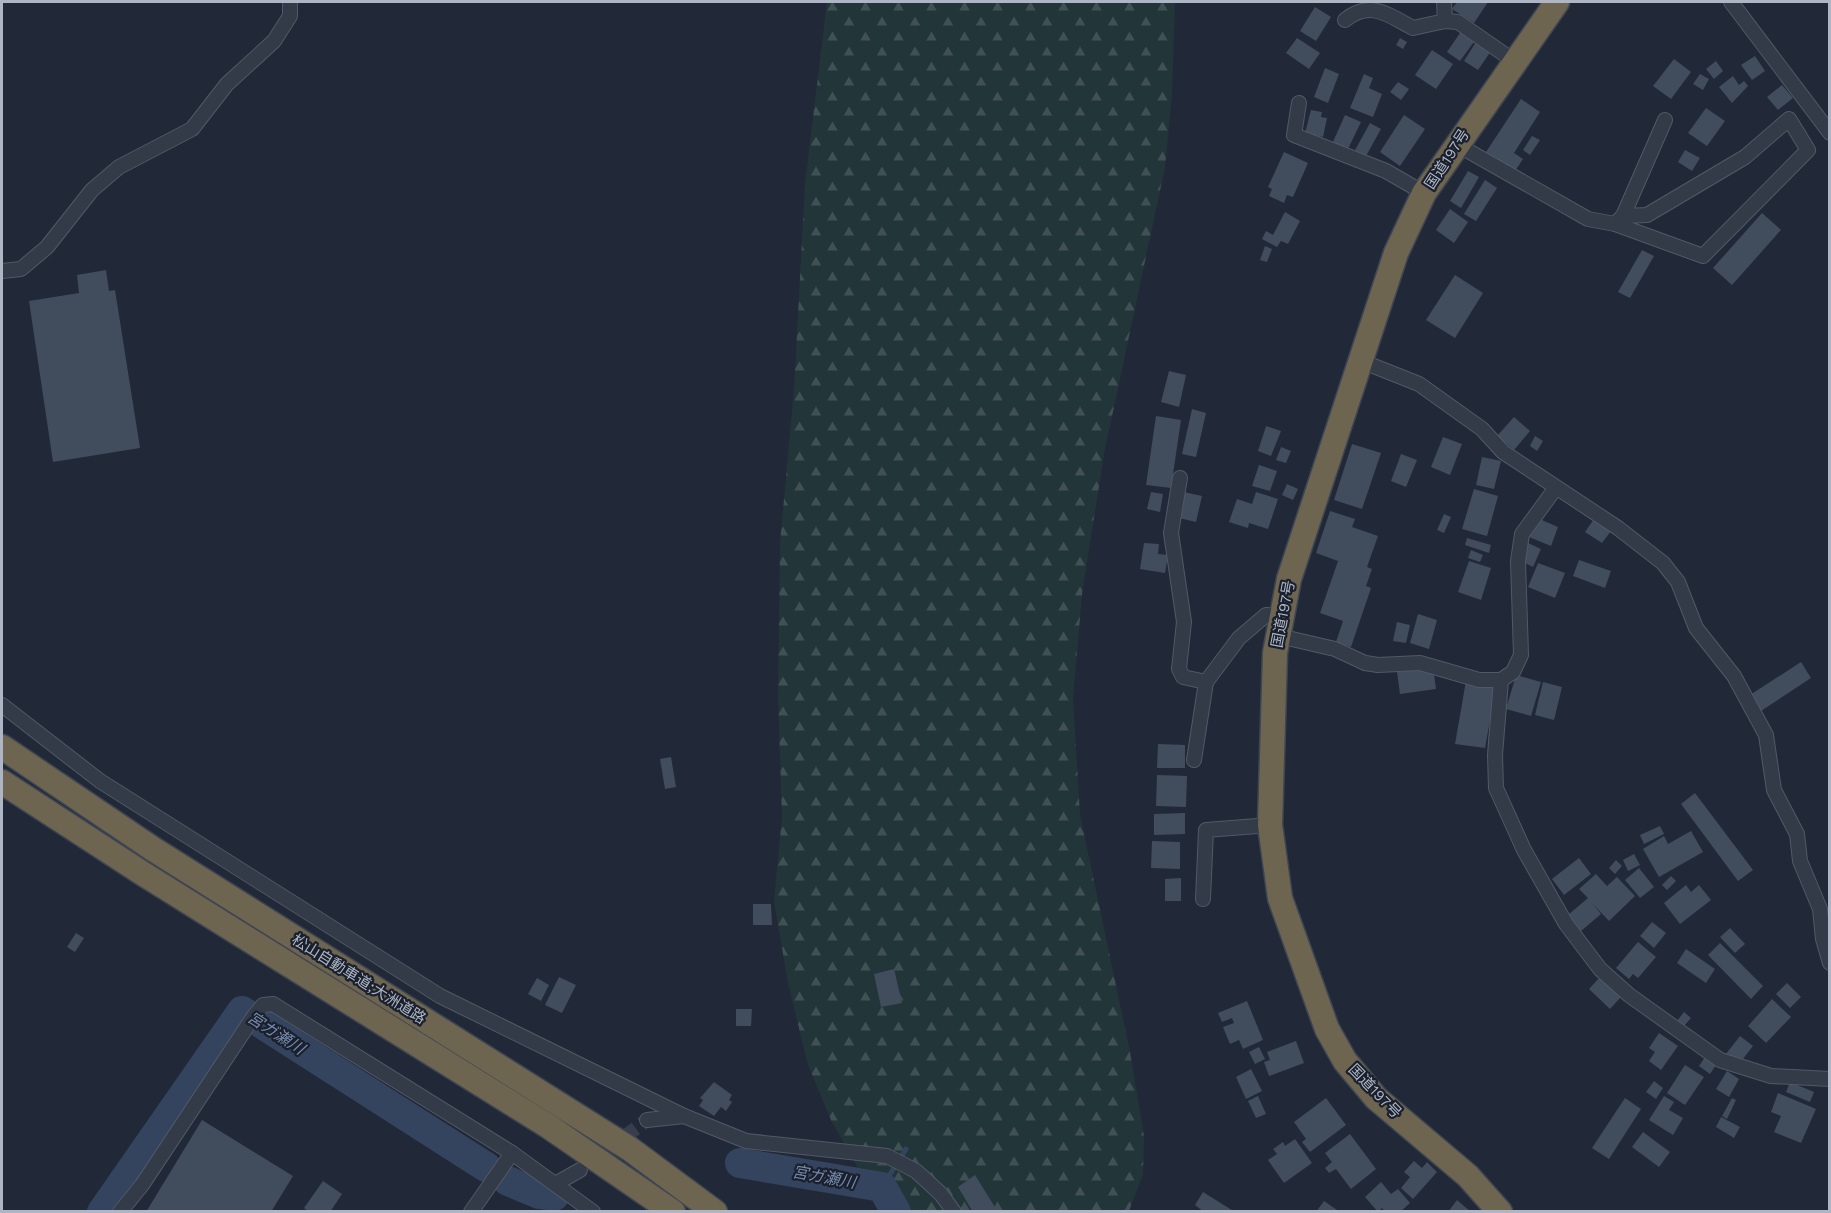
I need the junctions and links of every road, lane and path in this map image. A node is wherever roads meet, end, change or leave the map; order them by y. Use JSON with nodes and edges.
{"nodes":[{"id":1,"x":290,"y":2,"type":"edge"},
{"id":2,"x":1444,"y":2,"type":"edge"},
{"id":3,"x":1557,"y":2,"type":"edge"},
{"id":4,"x":1731,"y":2,"type":"edge"},
{"id":5,"x":1345,"y":20,"type":"dead end"},
{"id":6,"x":1445,"y":21,"type":"junction"},
{"id":7,"x":1514,"y":61,"type":"junction"},
{"id":8,"x":1299,"y":103,"type":"dead end"},
{"id":9,"x":1665,"y":120,"type":"dead end"},
{"id":10,"x":1830,"y":133,"type":"edge"},
{"id":11,"x":1456,"y":144,"type":"junction"},
{"id":12,"x":1424,"y":193,"type":"junction"},
{"id":13,"x":1619,"y":220,"type":"junction"},
{"id":14,"x":2,"y":271,"type":"edge"},
{"id":15,"x":1361,"y":361,"type":"junction"},
{"id":16,"x":1180,"y":478,"type":"dead end"},
{"id":17,"x":1555,"y":489,"type":"junction"},
{"id":18,"x":1281,"y":626,"type":"junction"},
{"id":19,"x":1500,"y":680,"type":"junction"},
{"id":20,"x":1206,"y":682,"type":"junction"},
{"id":21,"x":2,"y":705,"type":"edge"},
{"id":22,"x":2,"y":747,"type":"edge"},
{"id":23,"x":1194,"y":760,"type":"dead end"},
{"id":24,"x":2,"y":782,"type":"edge"},
{"id":25,"x":1270,"y":825,"type":"junction"},
{"id":26,"x":1203,"y":899,"type":"dead end"},
{"id":27,"x":1830,"y":963,"type":"edge"},
{"id":28,"x":1830,"y":1079,"type":"edge"},
{"id":29,"x":684,"y":1116,"type":"junction"},
{"id":30,"x":647,"y":1120,"type":"tunnel mouth"},
{"id":31,"x":512,"y":1153,"type":"junction"},
{"id":32,"x":580,"y":1170,"type":"tunnel mouth"},
{"id":33,"x":557,"y":1183,"type":"junction"},
{"id":34,"x":120,"y":1212,"type":"edge"},
{"id":35,"x":471,"y":1212,"type":"edge"},
{"id":36,"x":593,"y":1212,"type":"edge"},
{"id":37,"x":673,"y":1212,"type":"edge"},
{"id":38,"x":716,"y":1212,"type":"edge"},
{"id":39,"x":954,"y":1212,"type":"edge"},
{"id":40,"x":1500,"y":1212,"type":"edge"}],
"edges":[{"from":1,"to":14,"type":"street"},
{"from":2,"to":6,"type":"street"},
{"from":3,"to":7,"type":"highway","name":"国道197号"},
{"from":4,"to":10,"type":"street"},
{"from":5,"to":6,"type":"street"},
{"from":6,"to":7,"type":"street"},
{"from":7,"to":11,"type":"highway","name":"国道197号"},
{"from":8,"to":12,"type":"street"},
{"from":9,"to":13,"type":"street"},
{"from":11,"to":12,"type":"highway","name":"国道197号"},
{"from":11,"to":13,"type":"street"},
{"from":12,"to":15,"type":"highway","name":"国道197号"},
{"from":13,"to":13,"type":"street"},
{"from":15,"to":17,"type":"street"},
{"from":15,"to":18,"type":"highway","name":"国道197号"},
{"from":16,"to":20,"type":"street"},
{"from":17,"to":19,"type":"street"},
{"from":17,"to":27,"type":"street"},
{"from":18,"to":19,"type":"street"},
{"from":18,"to":20,"type":"street"},
{"from":18,"to":25,"type":"highway","name":"国道197号"},
{"from":19,"to":28,"type":"street"},
{"from":20,"to":23,"type":"street"},
{"from":21,"to":29,"type":"street"},
{"from":22,"to":38,"type":"highway","name":"松山自動車道;大洲道路"},
{"from":24,"to":37,"type":"highway","name":"松山自動車道;大洲道路"},
{"from":25,"to":26,"type":"street"},
{"from":25,"to":40,"type":"highway","name":"国道197号"},
{"from":29,"to":30,"type":"street"},
{"from":29,"to":39,"type":"street"},
{"from":31,"to":33,"type":"street"},
{"from":31,"to":34,"type":"street"},
{"from":31,"to":35,"type":"street"},
{"from":32,"to":33,"type":"street"},
{"from":33,"to":36,"type":"street"}]}
